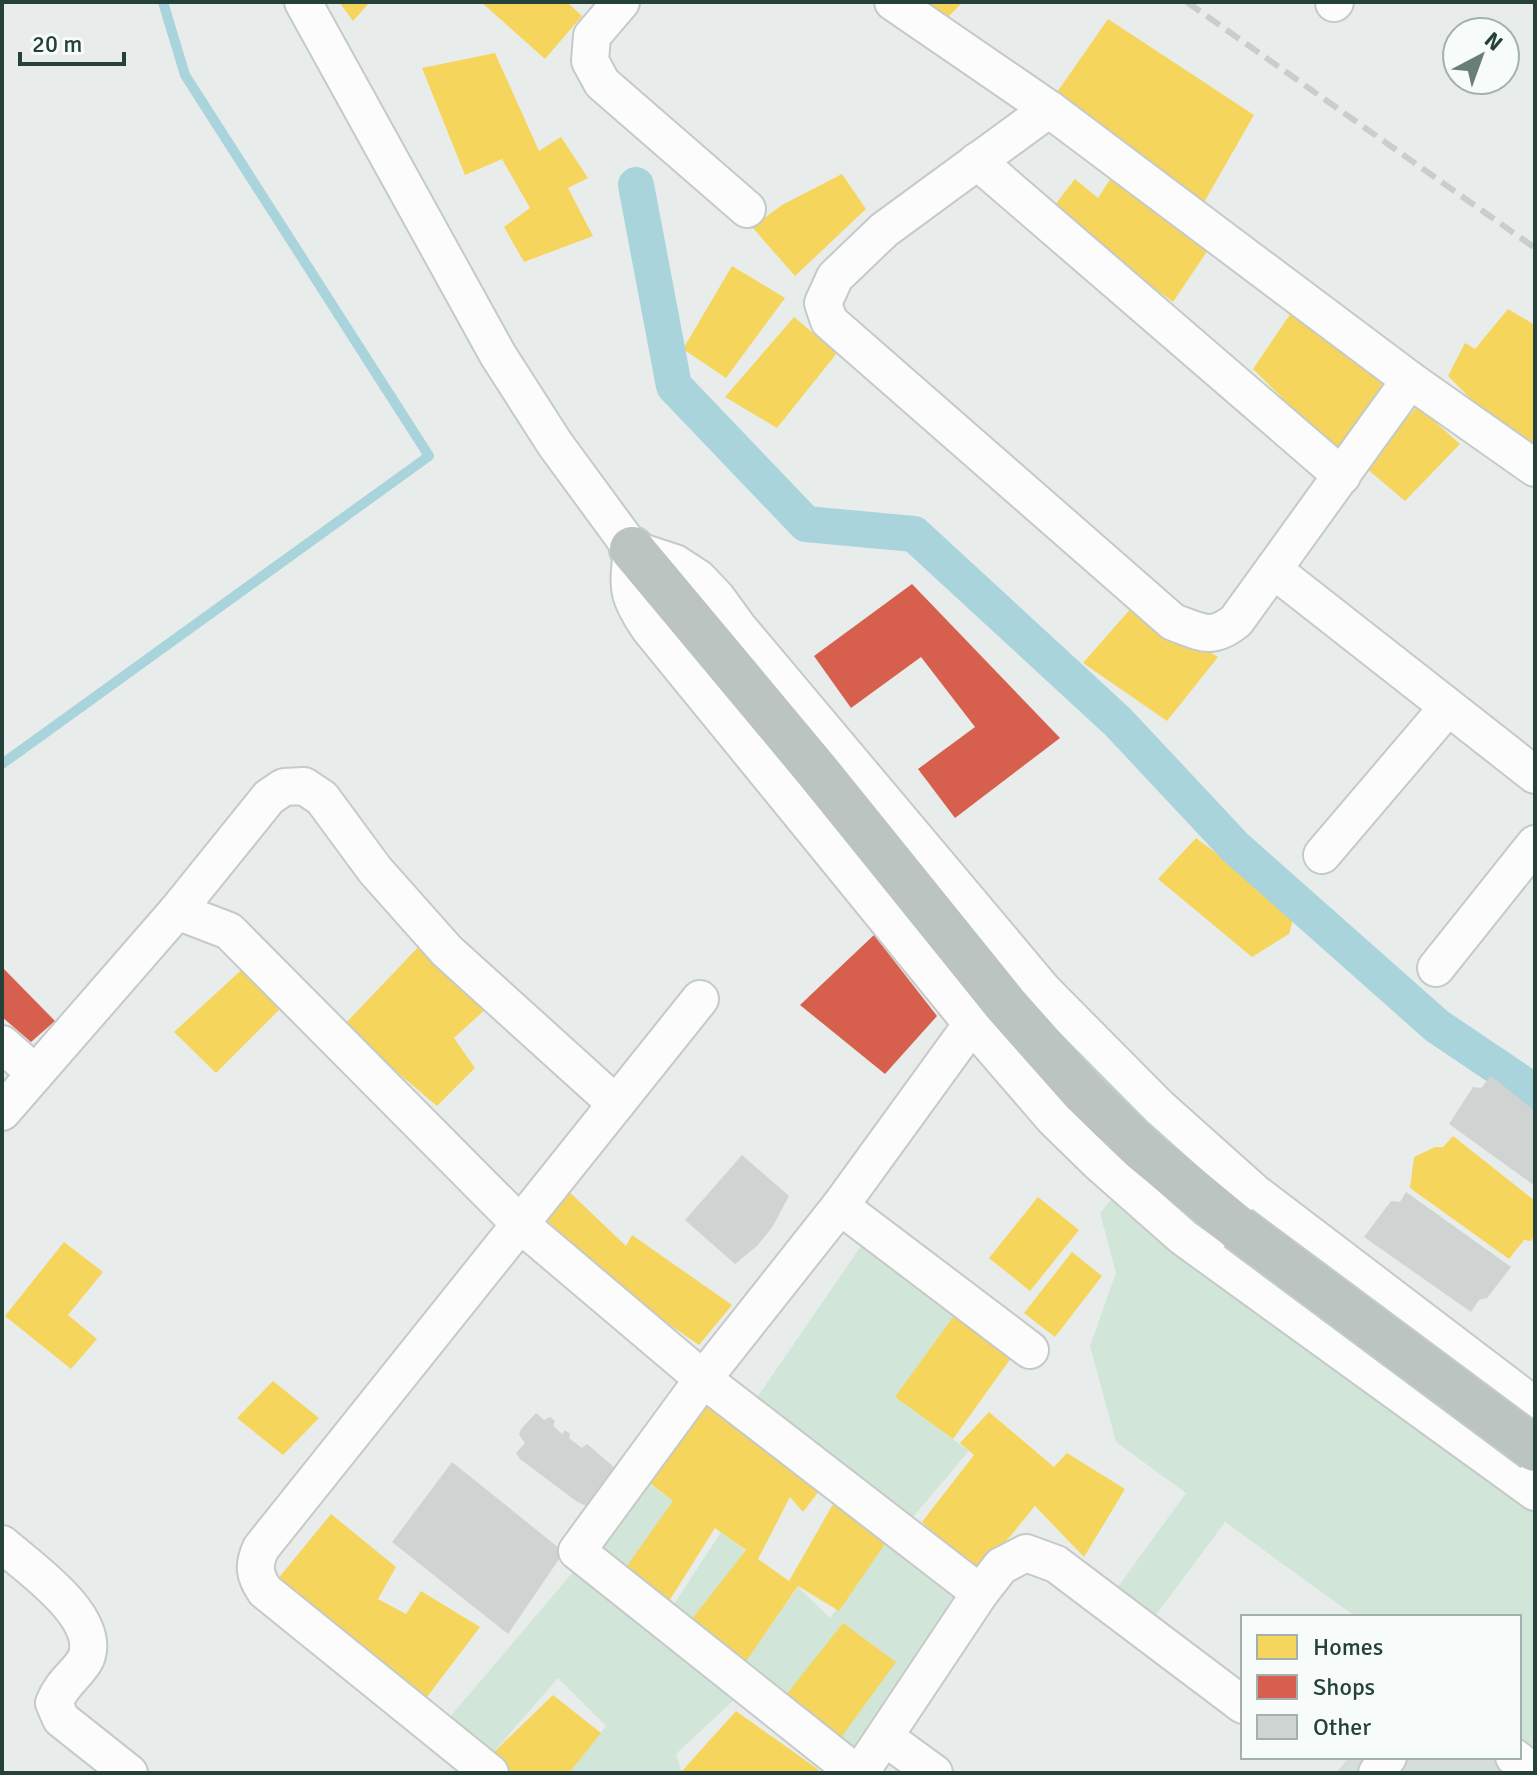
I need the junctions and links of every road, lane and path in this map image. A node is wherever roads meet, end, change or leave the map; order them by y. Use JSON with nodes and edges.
{"nodes":[{"id":1,"x":303,"y":2,"type":"edge"},
{"id":2,"x":621,"y":2,"type":"edge"},
{"id":3,"x":893,"y":2,"type":"edge"},
{"id":4,"x":1049,"y":109,"type":"junction"},
{"id":5,"x":977,"y":161,"type":"junction"},
{"id":6,"x":747,"y":209,"type":"dead end"},
{"id":7,"x":1410,"y":380,"type":"junction"},
{"id":8,"x":1535,"y":468,"type":"edge"},
{"id":9,"x":1342,"y":476,"type":"junction"},
{"id":10,"x":632,"y":549,"type":"junction"},
{"id":11,"x":1275,"y":571,"type":"junction"},
{"id":12,"x":1448,"y":707,"type":"junction"},
{"id":13,"x":1535,"y":775,"type":"edge"},
{"id":14,"x":1535,"y":844,"type":"edge"},
{"id":15,"x":1322,"y":855,"type":"dead end"},
{"id":16,"x":177,"y":911,"type":"junction"},
{"id":17,"x":1436,"y":968,"type":"dead end"},
{"id":18,"x":700,"y":999,"type":"dead end"},
{"id":19,"x":972,"y":1024,"type":"junction"},
{"id":20,"x":2,"y":1044,"type":"edge"},
{"id":21,"x":35,"y":1073,"type":"junction"},
{"id":22,"x":616,"y":1104,"type":"junction"},
{"id":23,"x":2,"y":1112,"type":"edge"},
{"id":24,"x":840,"y":1206,"type":"junction"},
{"id":25,"x":520,"y":1224,"type":"junction"},
{"id":26,"x":1387,"y":1293,"type":"junction"},
{"id":27,"x":1030,"y":1350,"type":"dead end"},
{"id":28,"x":1342,"y":1353,"type":"junction"},
{"id":29,"x":703,"y":1379,"type":"junction"},
{"id":30,"x":1535,"y":1406,"type":"edge"},
{"id":31,"x":1535,"y":1449,"type":"edge"},
{"id":32,"x":1535,"y":1492,"type":"edge"},
{"id":33,"x":2,"y":1544,"type":"edge"},
{"id":34,"x":980,"y":1593,"type":"junction"},
{"id":35,"x":1241,"y":1703,"type":"edge"},
{"id":36,"x":886,"y":1738,"type":"junction"},
{"id":37,"x":1516,"y":1759,"type":"edge"},
{"id":38,"x":129,"y":1773,"type":"edge"},
{"id":39,"x":490,"y":1773,"type":"edge"},
{"id":40,"x":858,"y":1773,"type":"edge"},
{"id":41,"x":934,"y":1773,"type":"edge"},
{"id":42,"x":1534,"y":1773,"type":"edge"}],
"edges":[{"from":1,"to":10,"type":"street"},
{"from":2,"to":6,"type":"street"},
{"from":3,"to":4,"type":"street"},
{"from":4,"to":5,"type":"street"},
{"from":4,"to":7,"type":"street"},
{"from":5,"to":9,"type":"street"},
{"from":5,"to":11,"type":"street"},
{"from":7,"to":8,"type":"street"},
{"from":7,"to":9,"type":"street"},
{"from":9,"to":11,"type":"street"},
{"from":10,"to":19,"type":"street"},
{"from":10,"to":26,"type":"street"},
{"from":10,"to":31,"type":"highway","bridge":true},
{"from":11,"to":12,"type":"street"},
{"from":12,"to":13,"type":"street"},
{"from":12,"to":15,"type":"street"},
{"from":14,"to":17,"type":"street"},
{"from":16,"to":21,"type":"street"},
{"from":16,"to":22,"type":"street"},
{"from":16,"to":25,"type":"street"},
{"from":18,"to":22,"type":"street"},
{"from":19,"to":24,"type":"street"},
{"from":19,"to":28,"type":"street"},
{"from":20,"to":21,"type":"street"},
{"from":21,"to":23,"type":"street"},
{"from":22,"to":25,"type":"street"},
{"from":24,"to":27,"type":"street"},
{"from":24,"to":29,"type":"street"},
{"from":25,"to":29,"type":"street"},
{"from":25,"to":39,"type":"street"},
{"from":26,"to":28,"type":"street"},
{"from":26,"to":30,"type":"street"},
{"from":28,"to":32,"type":"street"},
{"from":29,"to":34,"type":"street"},
{"from":29,"to":40,"type":"street"},
{"from":33,"to":38,"type":"street"},
{"from":34,"to":35,"type":"street"},
{"from":34,"to":36,"type":"street"},
{"from":36,"to":40,"type":"street"},
{"from":36,"to":41,"type":"street"},
{"from":37,"to":42,"type":"street"}]}
